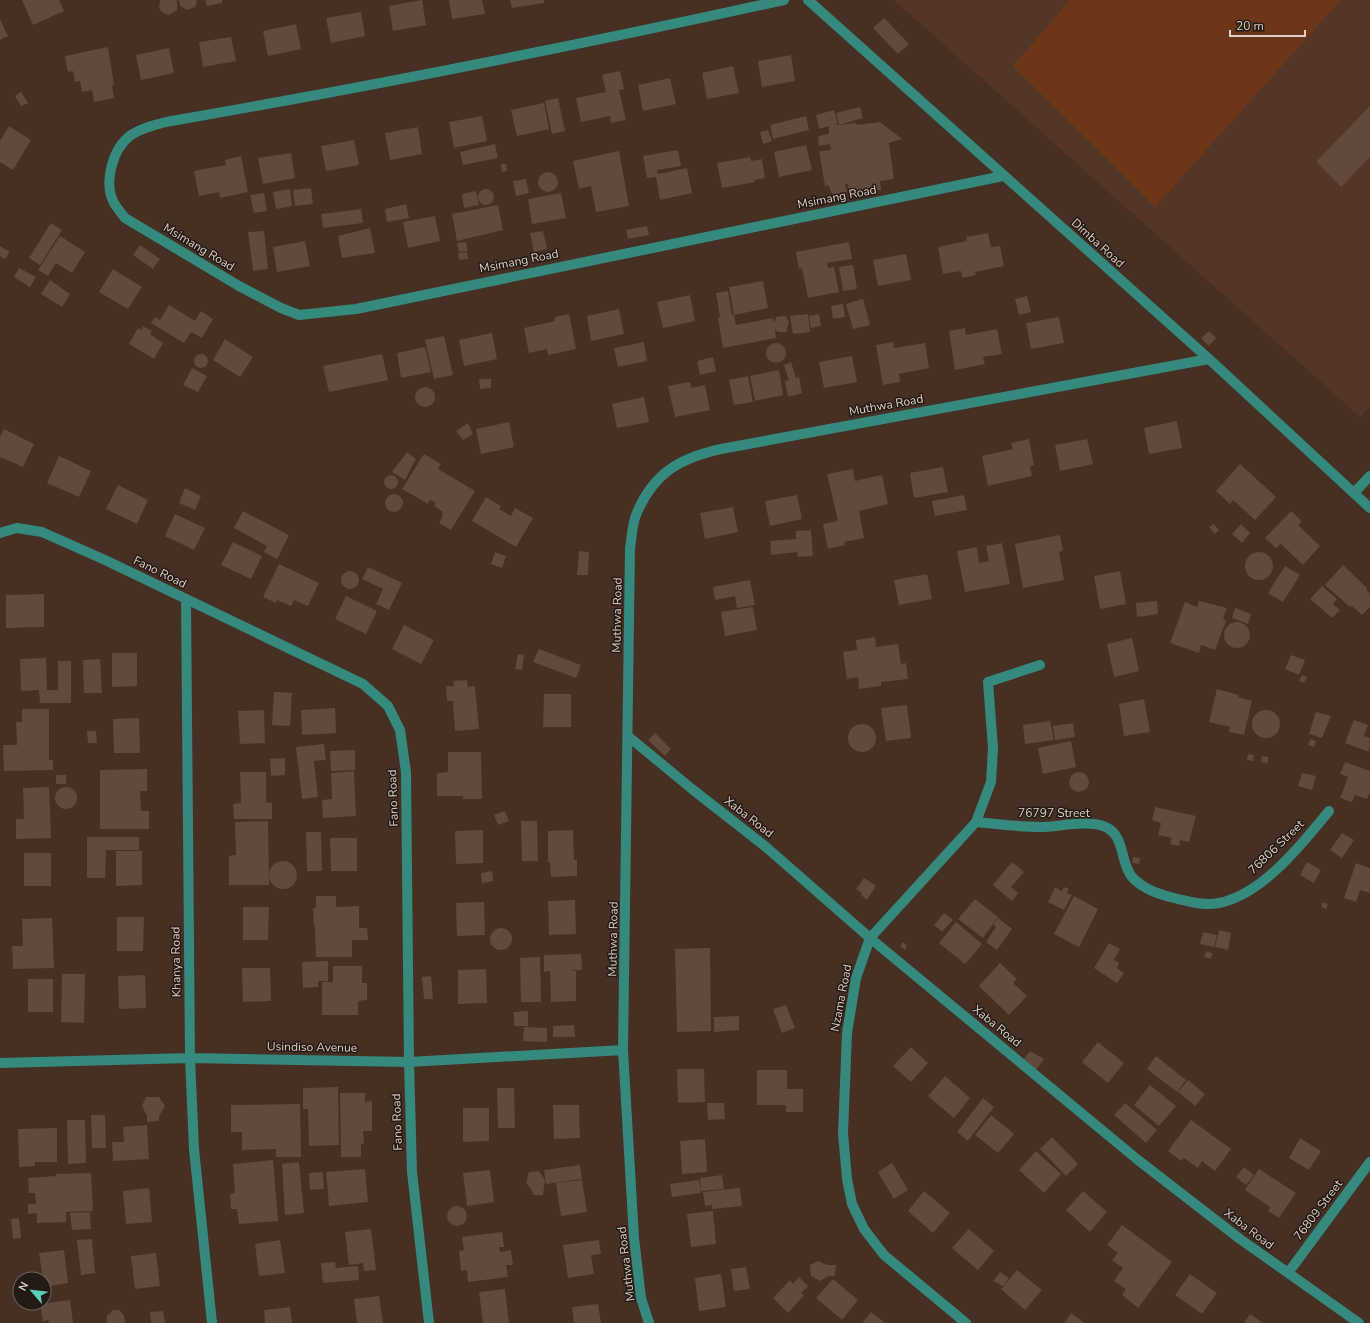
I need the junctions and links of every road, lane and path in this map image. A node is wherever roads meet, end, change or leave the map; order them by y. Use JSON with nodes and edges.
{"nodes":[{"id":1,"x":784,"y":0,"type":"edge"},
{"id":2,"x":808,"y":0,"type":"edge"},
{"id":3,"x":1003,"y":176,"type":"junction"},
{"id":4,"x":1209,"y":359,"type":"junction"},
{"id":5,"x":1370,"y":476,"type":"edge"},
{"id":6,"x":1354,"y":493,"type":"junction"},
{"id":7,"x":1370,"y":508,"type":"edge"},
{"id":8,"x":0,"y":533,"type":"edge"},
{"id":9,"x":186,"y":599,"type":"junction"},
{"id":10,"x":1040,"y":665,"type":"dead end"},
{"id":11,"x":628,"y":737,"type":"junction"},
{"id":12,"x":1329,"y":811,"type":"dead end"},
{"id":13,"x":976,"y":822,"type":"junction"},
{"id":14,"x":1238,"y":897,"type":"joint"},
{"id":15,"x":870,"y":938,"type":"junction"},
{"id":16,"x":623,"y":1050,"type":"junction"},
{"id":17,"x":190,"y":1058,"type":"junction"},
{"id":18,"x":409,"y":1062,"type":"junction"},
{"id":19,"x":0,"y":1063,"type":"edge"},
{"id":20,"x":1370,"y":1162,"type":"edge"},
{"id":21,"x":1288,"y":1273,"type":"junction"},
{"id":22,"x":212,"y":1323,"type":"edge"},
{"id":23,"x":429,"y":1323,"type":"edge"},
{"id":24,"x":649,"y":1323,"type":"edge"},
{"id":25,"x":966,"y":1323,"type":"edge"},
{"id":26,"x":1359,"y":1323,"type":"edge"}],
"edges":[{"from":1,"to":3,"type":"street","name":"Msimang Road"},
{"from":2,"to":3,"type":"street","name":"Dimba Road"},
{"from":3,"to":4,"type":"street","name":"Dimba Road"},
{"from":4,"to":6,"type":"street","name":"Dimba Road"},
{"from":4,"to":11,"type":"street","name":"Muthwa Road"},
{"from":5,"to":6,"type":"street"},
{"from":6,"to":7,"type":"street","name":"Dimba Road"},
{"from":8,"to":9,"type":"street","name":"Fano Road"},
{"from":9,"to":17,"type":"street","name":"Khanya Road"},
{"from":9,"to":18,"type":"street","name":"Fano Road"},
{"from":10,"to":13,"type":"street","name":"Nzama Road"},
{"from":11,"to":15,"type":"street","name":"Xaba Road"},
{"from":11,"to":16,"type":"street","name":"Muthwa Road"},
{"from":12,"to":14,"type":"street","name":"76806 Street"},
{"from":13,"to":14,"type":"street","name":"76797 Street"},
{"from":13,"to":15,"type":"street","name":"Nzama Road"},
{"from":15,"to":21,"type":"street","name":"Xaba Road"},
{"from":15,"to":25,"type":"street","name":"Nzama Road"},
{"from":16,"to":18,"type":"street","name":"Usindiso Avenue"},
{"from":16,"to":24,"type":"street","name":"Muthwa Road"},
{"from":17,"to":18,"type":"street","name":"Usindiso Avenue"},
{"from":17,"to":19,"type":"street","name":"Usindiso Avenue"},
{"from":17,"to":22,"type":"street","name":"Khanya Road"},
{"from":18,"to":23,"type":"street","name":"Fano Road"},
{"from":20,"to":21,"type":"street","name":"76809 Street"},
{"from":21,"to":26,"type":"street","name":"Xaba Road"}]}
